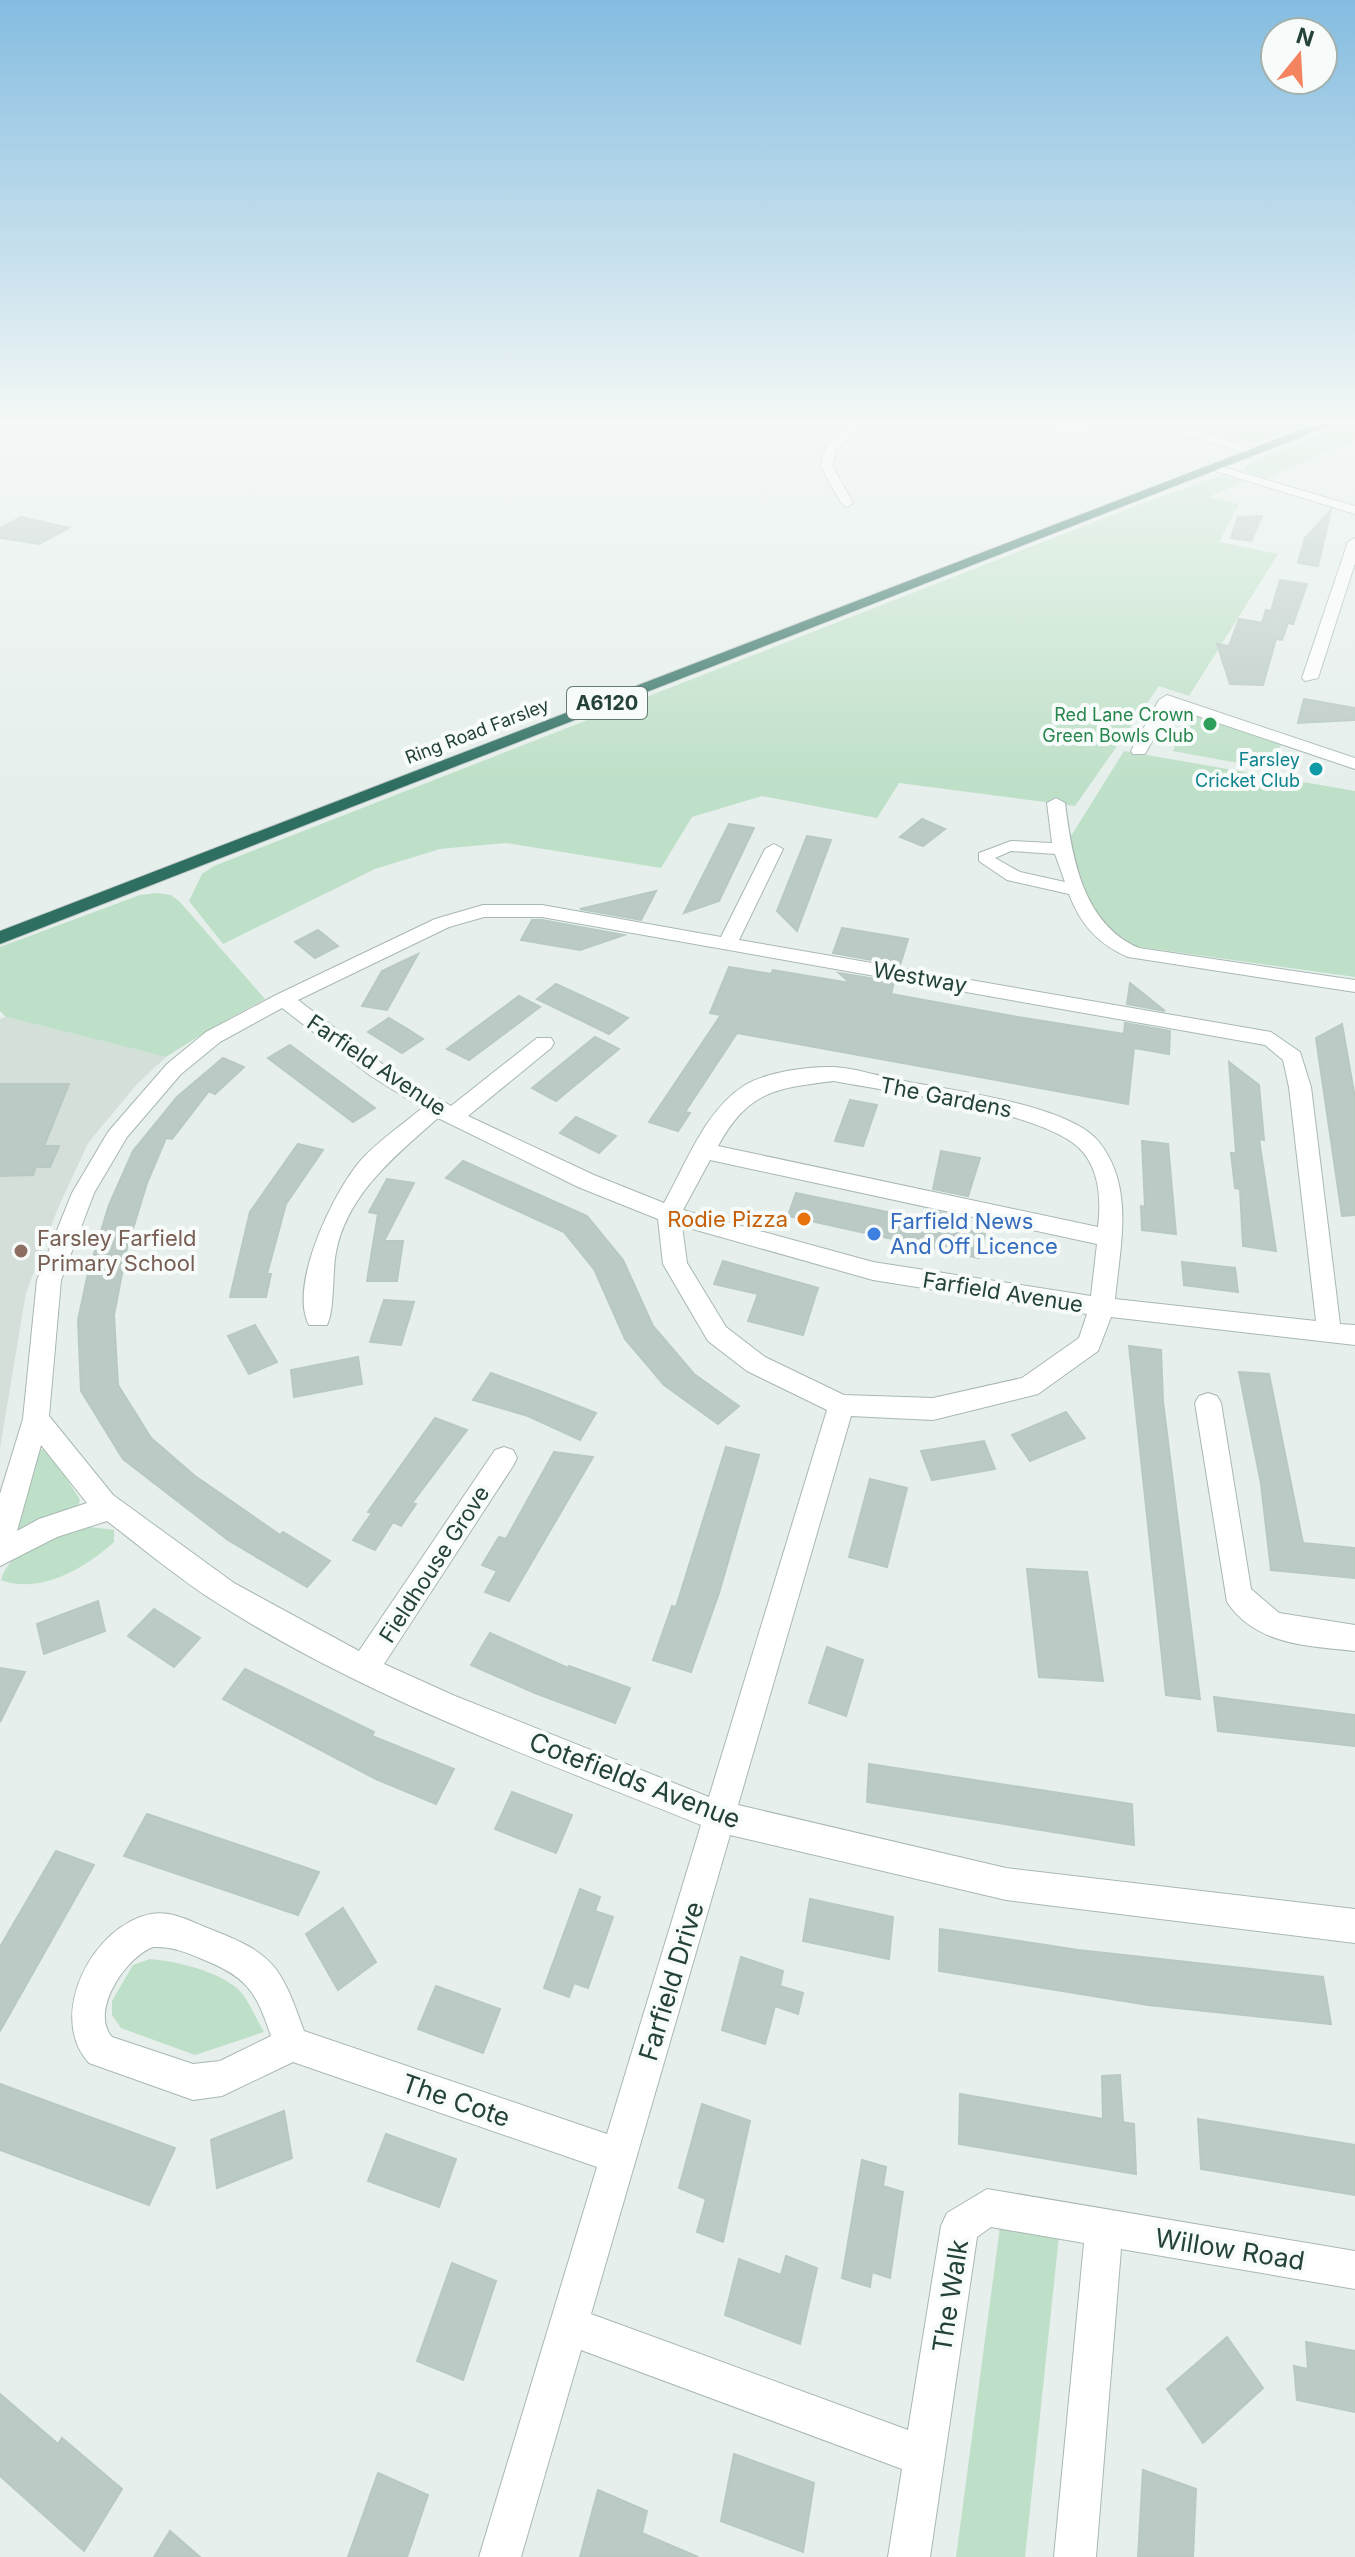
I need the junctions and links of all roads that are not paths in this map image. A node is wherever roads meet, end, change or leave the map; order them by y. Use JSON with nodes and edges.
{"nodes":[{"id":1,"x":1014,"y":543,"type":"edge"},
{"id":2,"x":1355,"y":543,"type":"edge"},
{"id":3,"x":1349,"y":579,"type":"edge"},
{"id":4,"x":1310,"y":678,"type":"dead end"},
{"id":5,"x":1139,"y":751,"type":"dead end"},
{"id":6,"x":1355,"y":764,"type":"edge"},
{"id":7,"x":1056,"y":803,"type":"dead end"},
{"id":8,"x":774,"y":849,"type":"dead end"},
{"id":9,"x":1062,"y":850,"type":"junction"},
{"id":10,"x":1075,"y":889,"type":"junction"},
{"id":11,"x":0,"y":938,"type":"edge"},
{"id":12,"x":727,"y":944,"type":"junction"},
{"id":13,"x":1355,"y":986,"type":"edge"},
{"id":14,"x":283,"y":999,"type":"junction"},
{"id":15,"x":544,"y":1043,"type":"dead end"},
{"id":16,"x":444,"y":1112,"type":"junction"},
{"id":17,"x":703,"y":1151,"type":"junction"},
{"id":18,"x":669,"y":1214,"type":"junction"},
{"id":19,"x":1109,"y":1238,"type":"junction"},
{"id":20,"x":1102,"y":1307,"type":"junction"},
{"id":21,"x":318,"y":1318,"type":"dead end"},
{"id":22,"x":1329,"y":1331,"type":"junction"},
{"id":23,"x":1355,"y":1335,"type":"edge"},
{"id":24,"x":1208,"y":1403,"type":"dead end"},
{"id":25,"x":841,"y":1405,"type":"junction"},
{"id":26,"x":36,"y":1419,"type":"junction"},
{"id":27,"x":504,"y":1458,"type":"dead end"},
{"id":28,"x":111,"y":1508,"type":"junction"},
{"id":29,"x":0,"y":1540,"type":"edge"},
{"id":30,"x":0,"y":1554,"type":"edge"},
{"id":31,"x":1355,"y":1638,"type":"edge"},
{"id":32,"x":364,"y":1669,"type":"junction"},
{"id":33,"x":721,"y":1817,"type":"junction"},
{"id":34,"x":1355,"y":1926,"type":"edge"},
{"id":35,"x":292,"y":2044,"type":"junction"},
{"id":36,"x":619,"y":2156,"type":"junction"},
{"id":37,"x":1104,"y":2229,"type":"junction"},
{"id":38,"x":1355,"y":2270,"type":"edge"},
{"id":39,"x":567,"y":2325,"type":"junction"},
{"id":40,"x":925,"y":2457,"type":"junction"},
{"id":41,"x":500,"y":2557,"type":"edge"},
{"id":42,"x":909,"y":2557,"type":"edge"},
{"id":43,"x":1075,"y":2557,"type":"edge"}],
"edges":[{"from":1,"to":11,"type":"highway","name":"Ring Road Farsley","number":"A6120"},
{"from":2,"to":3,"type":"street"},
{"from":3,"to":4,"type":"street"},
{"from":5,"to":6,"type":"street"},
{"from":7,"to":9,"type":"street"},
{"from":8,"to":12,"type":"street"},
{"from":9,"to":10,"type":"street"},
{"from":9,"to":10,"type":"street"},
{"from":10,"to":13,"type":"street"},
{"from":12,"to":14,"type":"street","name":"Westway"},
{"from":12,"to":22,"type":"street","name":"Westway"},
{"from":14,"to":16,"type":"street","name":"Farfield Avenue"},
{"from":14,"to":26,"type":"street"},
{"from":15,"to":16,"type":"street"},
{"from":16,"to":18,"type":"street","name":"Farfield Avenue"},
{"from":16,"to":21,"type":"street"},
{"from":17,"to":18,"type":"street","name":"The Gardens"},
{"from":17,"to":19,"type":"street"},
{"from":17,"to":19,"type":"street","name":"The Gardens"},
{"from":18,"to":20,"type":"street","name":"Farfield Avenue"},
{"from":18,"to":25,"type":"street","name":"The Gardens"},
{"from":19,"to":20,"type":"street","name":"The Gardens"},
{"from":20,"to":22,"type":"street","name":"Farfield Avenue"},
{"from":20,"to":25,"type":"street","name":"The Gardens"},
{"from":22,"to":23,"type":"street","name":"Farfield Avenue"},
{"from":24,"to":31,"type":"street"},
{"from":25,"to":33,"type":"street","name":"Farfield Drive"},
{"from":26,"to":28,"type":"street","name":"Cotefields Avenue"},
{"from":26,"to":29,"type":"street"},
{"from":27,"to":32,"type":"street","name":"Fieldhouse Grove"},
{"from":28,"to":30,"type":"street"},
{"from":28,"to":32,"type":"street","name":"Cotefields Avenue"},
{"from":32,"to":33,"type":"street","name":"Cotefields Avenue"},
{"from":33,"to":34,"type":"street","name":"Cotefields Avenue"},
{"from":33,"to":36,"type":"street","name":"Farfield Drive"},
{"from":35,"to":35,"type":"street"},
{"from":35,"to":36,"type":"street","name":"The Cote"},
{"from":36,"to":39,"type":"street","name":"Farfield Drive"},
{"from":37,"to":38,"type":"street","name":"Willow Road"},
{"from":37,"to":40,"type":"street","name":"The Walk"},
{"from":37,"to":43,"type":"street"},
{"from":39,"to":40,"type":"street"},
{"from":39,"to":41,"type":"street","name":"Farfield Drive"},
{"from":40,"to":42,"type":"street","name":"The Walk"}]}
